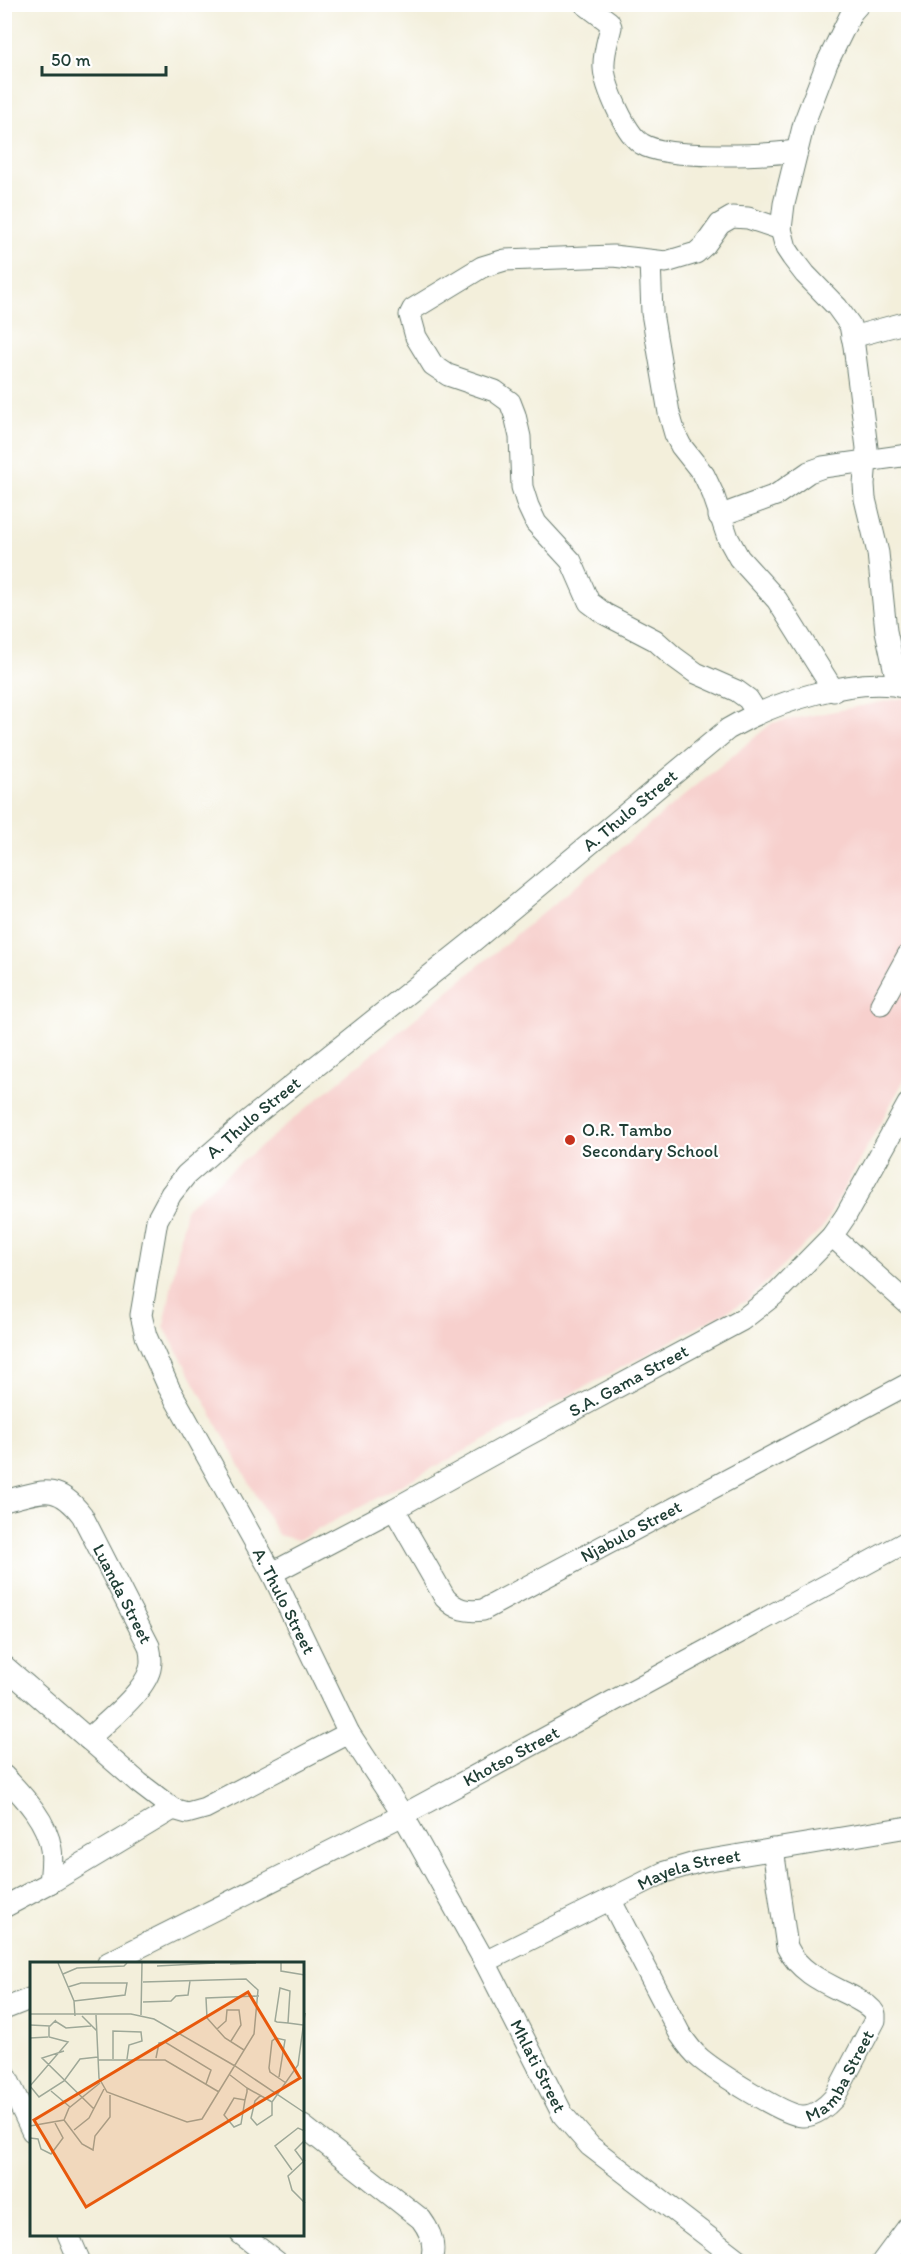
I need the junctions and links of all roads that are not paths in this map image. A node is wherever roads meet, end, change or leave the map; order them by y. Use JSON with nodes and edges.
{"nodes":[{"id":1,"x":585,"y":4,"type":"edge"},
{"id":2,"x":859,"y":4,"type":"edge"},
{"id":3,"x":797,"y":151,"type":"junction"},
{"id":4,"x":781,"y":229,"type":"junction"},
{"id":5,"x":650,"y":261,"type":"junction"},
{"id":6,"x":909,"y":321,"type":"edge"},
{"id":7,"x":852,"y":337,"type":"junction"},
{"id":8,"x":909,"y":455,"type":"edge"},
{"id":9,"x":867,"y":460,"type":"junction"},
{"id":10,"x":719,"y":516,"type":"junction"},
{"id":11,"x":903,"y":687,"type":"edge"},
{"id":12,"x":834,"y":691,"type":"junction"},
{"id":13,"x":757,"y":713,"type":"junction"},
{"id":14,"x":909,"y":955,"type":"edge"},
{"id":15,"x":881,"y":1004,"type":"dead end"},
{"id":16,"x":909,"y":1104,"type":"edge"},
{"id":17,"x":832,"y":1236,"type":"junction"},
{"id":18,"x":909,"y":1304,"type":"edge"},
{"id":19,"x":909,"y":1384,"type":"edge"},
{"id":20,"x":4,"y":1501,"type":"edge"},
{"id":21,"x":394,"y":1509,"type":"junction"},
{"id":22,"x":909,"y":1541,"type":"edge"},
{"id":23,"x":272,"y":1573,"type":"junction"},
{"id":24,"x":4,"y":1666,"type":"edge"},
{"id":25,"x":349,"y":1733,"type":"junction"},
{"id":26,"x":88,"y":1739,"type":"junction"},
{"id":27,"x":4,"y":1776,"type":"edge"},
{"id":28,"x":173,"y":1809,"type":"junction"},
{"id":29,"x":403,"y":1815,"type":"junction"},
{"id":30,"x":909,"y":1827,"type":"edge"},
{"id":31,"x":773,"y":1849,"type":"junction"},
{"id":32,"x":50,"y":1883,"type":"junction"},
{"id":33,"x":610,"y":1899,"type":"junction"},
{"id":34,"x":4,"y":1907,"type":"edge"},
{"id":35,"x":110,"y":1962,"type":"edge"},
{"id":36,"x":485,"y":1962,"type":"junction"},
{"id":37,"x":30,"y":1999,"type":"edge"},
{"id":38,"x":4,"y":2009,"type":"edge"},
{"id":39,"x":4,"y":2071,"type":"edge"},
{"id":40,"x":30,"y":2127,"type":"edge"},
{"id":41,"x":304,"y":2127,"type":"edge"},
{"id":42,"x":909,"y":2227,"type":"edge"},
{"id":43,"x":69,"y":2236,"type":"edge"},
{"id":44,"x":242,"y":2236,"type":"edge"},
{"id":45,"x":80,"y":2262,"type":"edge"},
{"id":46,"x":277,"y":2262,"type":"edge"},
{"id":47,"x":430,"y":2262,"type":"edge"},
{"id":48,"x":741,"y":2262,"type":"edge"},
{"id":49,"x":882,"y":2262,"type":"edge"}],
"edges":[{"from":1,"to":3,"type":"street"},
{"from":2,"to":3,"type":"street"},
{"from":3,"to":4,"type":"street"},
{"from":4,"to":5,"type":"street"},
{"from":4,"to":7,"type":"street"},
{"from":5,"to":10,"type":"street"},
{"from":5,"to":13,"type":"street"},
{"from":6,"to":7,"type":"street"},
{"from":7,"to":9,"type":"street"},
{"from":8,"to":9,"type":"street"},
{"from":9,"to":10,"type":"street"},
{"from":9,"to":11,"type":"street"},
{"from":10,"to":12,"type":"street"},
{"from":11,"to":12,"type":"street","name":"A. Thulo Street"},
{"from":12,"to":13,"type":"street","name":"A. Thulo Street"},
{"from":13,"to":23,"type":"street","name":"A. Thulo Street"},
{"from":14,"to":15,"type":"street"},
{"from":16,"to":17,"type":"street","name":"S.A. Gama Street"},
{"from":17,"to":18,"type":"street"},
{"from":17,"to":21,"type":"street","name":"S.A. Gama Street"},
{"from":19,"to":21,"type":"street","name":"Njabulo Street"},
{"from":20,"to":26,"type":"street","name":"Luanda Street"},
{"from":21,"to":23,"type":"street","name":"S.A. Gama Street"},
{"from":22,"to":29,"type":"street","name":"Khotso Street"},
{"from":23,"to":25,"type":"street","name":"A. Thulo Street"},
{"from":24,"to":26,"type":"street"},
{"from":25,"to":28,"type":"street"},
{"from":25,"to":29,"type":"street","name":"A. Thulo Street"},
{"from":26,"to":28,"type":"street"},
{"from":27,"to":32,"type":"street"},
{"from":28,"to":32,"type":"street"},
{"from":29,"to":35,"type":"street","name":"Khotso Street"},
{"from":29,"to":36,"type":"street","name":"Mhlati Street"},
{"from":30,"to":31,"type":"street","name":"Mayela Street"},
{"from":31,"to":33,"type":"street","name":"Mayela Street"},
{"from":31,"to":33,"type":"street","name":"Mamba Street"},
{"from":32,"to":34,"type":"street"},
{"from":33,"to":36,"type":"street","name":"Mayela Street"},
{"from":36,"to":48,"type":"street","name":"Mhlati Street"},
{"from":37,"to":38,"type":"street"},
{"from":39,"to":40,"type":"street"},
{"from":41,"to":47,"type":"street"},
{"from":42,"to":49,"type":"street"},
{"from":43,"to":45,"type":"street"},
{"from":44,"to":46,"type":"street"}]}
